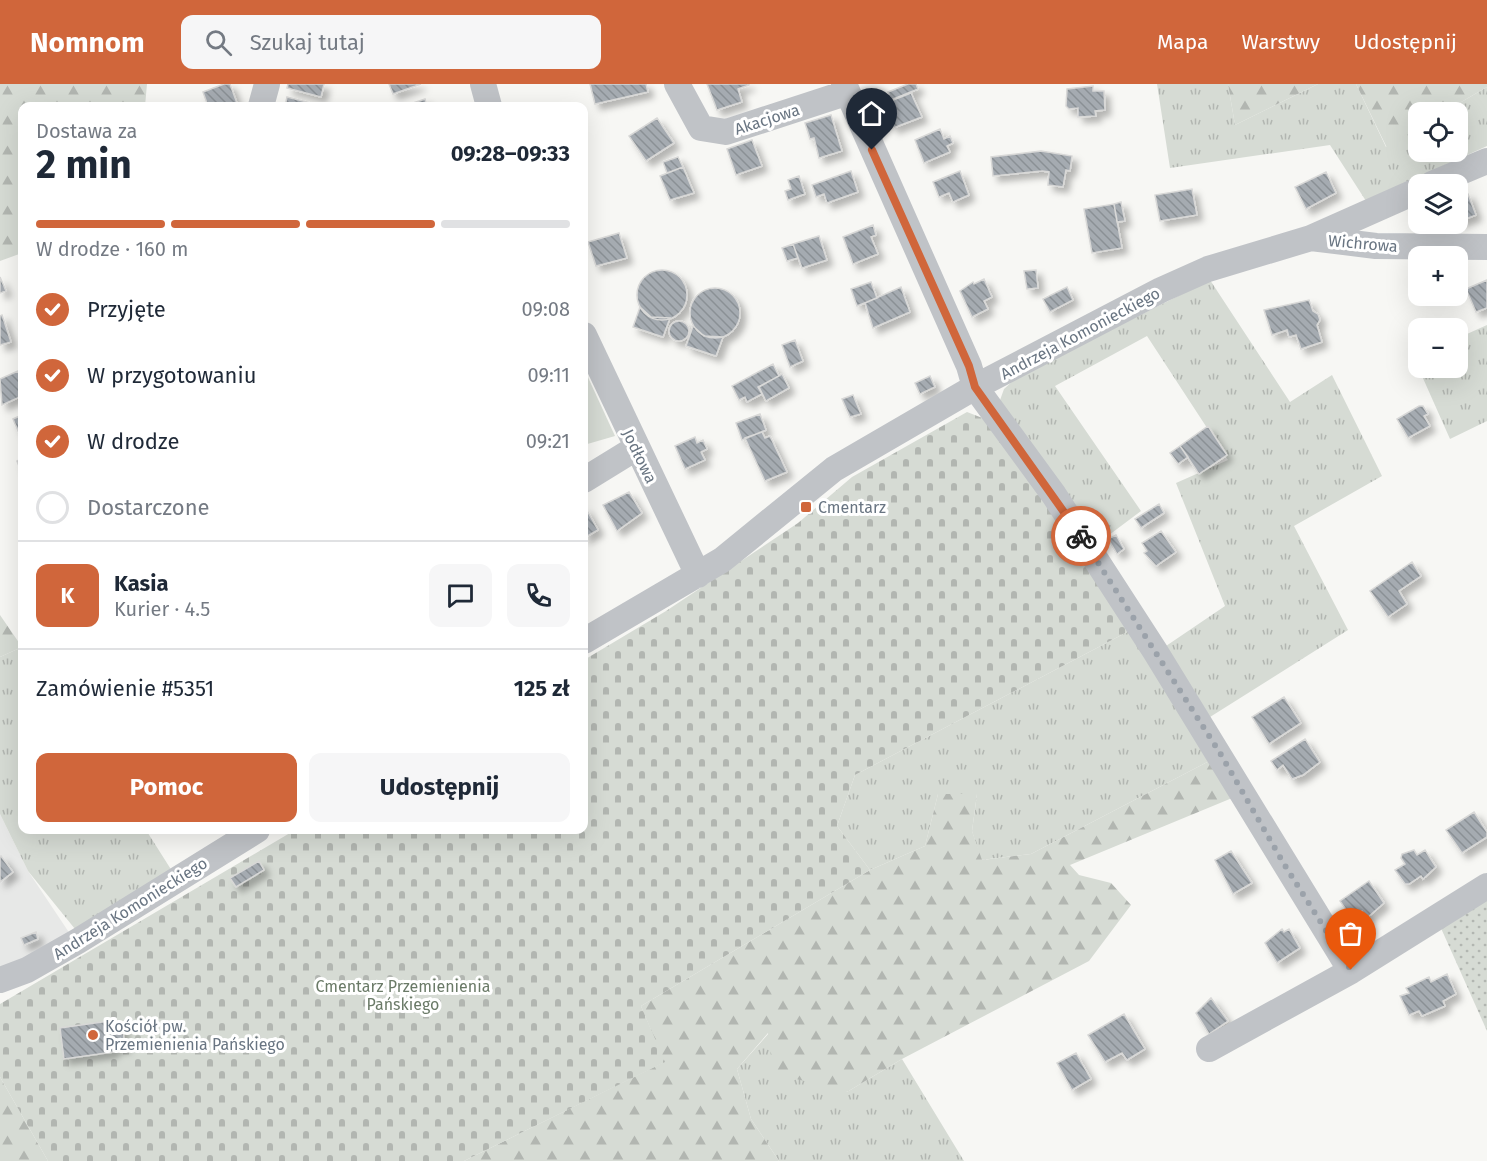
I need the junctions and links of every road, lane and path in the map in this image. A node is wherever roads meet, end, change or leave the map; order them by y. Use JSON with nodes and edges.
{"nodes":[{"id":1,"x":267,"y":84,"type":"edge"},
{"id":2,"x":483,"y":84,"type":"edge"},
{"id":3,"x":676,"y":84,"type":"edge"},
{"id":4,"x":845,"y":88,"type":"edge"},
{"id":5,"x":262,"y":102,"type":"edge"},
{"id":6,"x":488,"y":102,"type":"edge"},
{"id":7,"x":1487,"y":162,"type":"edge"},
{"id":8,"x":1457,"y":174,"type":"edge"},
{"id":9,"x":1408,"y":195,"type":"edge"},
{"id":10,"x":1311,"y":238,"type":"junction"},
{"id":11,"x":1487,"y":247,"type":"edge"},
{"id":12,"x":588,"y":344,"type":"edge"},
{"id":13,"x":979,"y":392,"type":"junction"},
{"id":14,"x":636,"y":448,"type":"junction"},
{"id":15,"x":588,"y":478,"type":"edge"},
{"id":16,"x":698,"y":575,"type":"junction"},
{"id":17,"x":588,"y":639,"type":"edge"},
{"id":18,"x":251,"y":834,"type":"edge"},
{"id":19,"x":1487,"y":886,"type":"edge"},
{"id":20,"x":1351,"y":970,"type":"junction"},
{"id":21,"x":0,"y":980,"type":"edge"},
{"id":22,"x":1209,"y":1049,"type":"dead end"}],
"edges":[{"from":1,"to":5,"type":"street"},
{"from":2,"to":6,"type":"street"},
{"from":3,"to":4,"type":"street","name":"Akacjowa"},
{"from":4,"to":13,"type":"street"},
{"from":7,"to":8,"type":"street"},
{"from":9,"to":10,"type":"street","name":"Andrzeja Komonieckiego"},
{"from":10,"to":11,"type":"street","name":"Wichrowa"},
{"from":10,"to":13,"type":"street","name":"Andrzeja Komonieckiego"},
{"from":12,"to":14,"type":"street","name":"Jodłowa"},
{"from":13,"to":16,"type":"street","name":"Andrzeja Komonieckiego"},
{"from":13,"to":20,"type":"street"},
{"from":14,"to":15,"type":"street"},
{"from":14,"to":16,"type":"street","name":"Jodłowa"},
{"from":16,"to":17,"type":"street","name":"Andrzeja Komonieckiego"},
{"from":18,"to":21,"type":"street","name":"Andrzeja Komonieckiego"},
{"from":19,"to":20,"type":"street"},
{"from":20,"to":22,"type":"street"}]}
